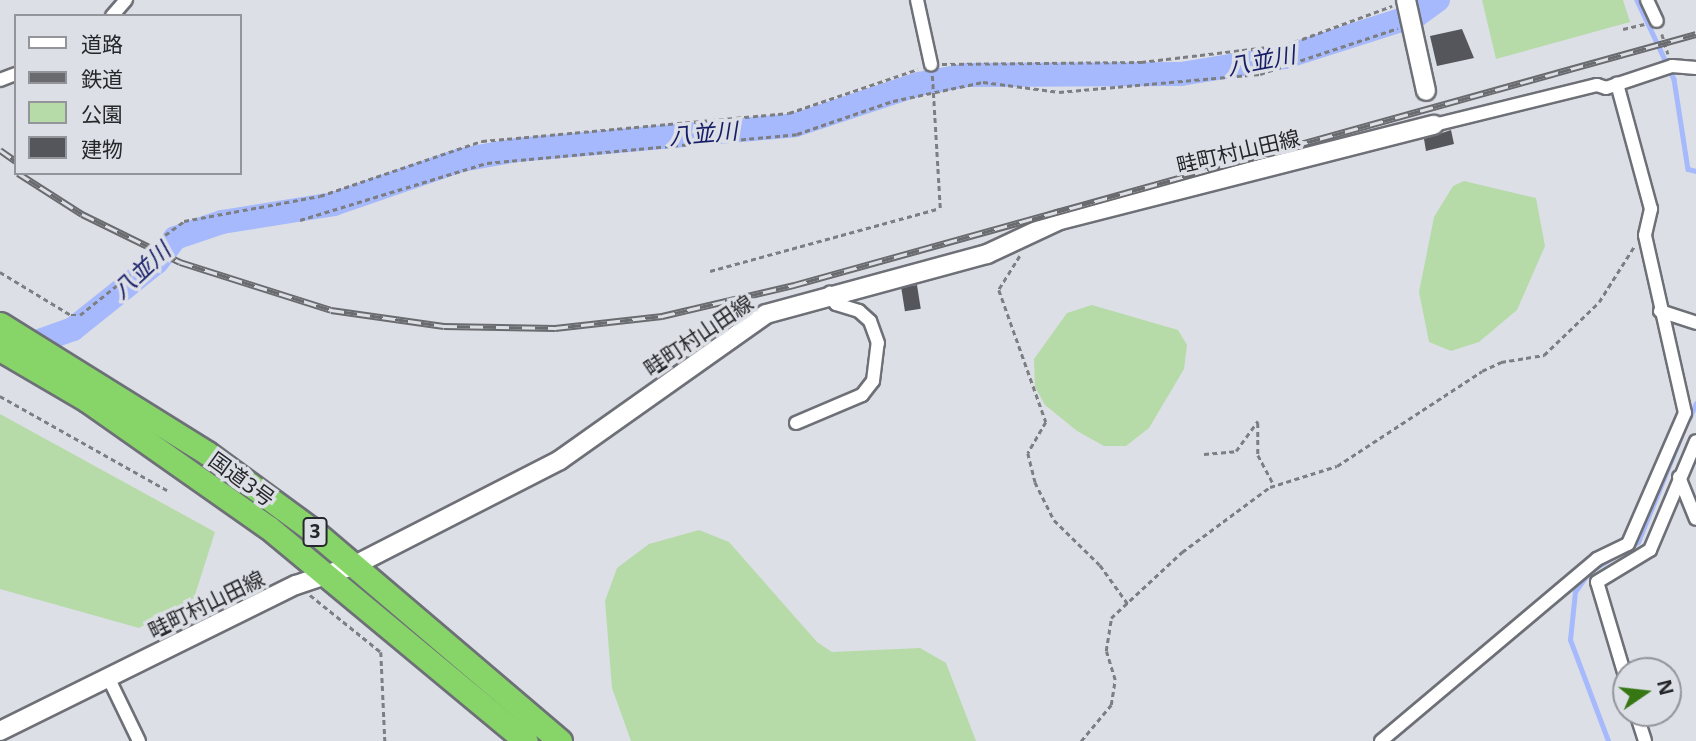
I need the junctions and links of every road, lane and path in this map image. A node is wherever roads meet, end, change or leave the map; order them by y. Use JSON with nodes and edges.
{"nodes":[{"id":1,"x":126,"y":0,"type":"edge"},
{"id":2,"x":917,"y":0,"type":"edge"},
{"id":3,"x":1647,"y":0,"type":"edge"},
{"id":4,"x":1400,"y":3,"type":"edge"},
{"id":5,"x":114,"y":14,"type":"edge"},
{"id":6,"x":1657,"y":21,"type":"joint"},
{"id":7,"x":1411,"y":24,"type":"junction"},
{"id":8,"x":1642,"y":25,"type":"dead end"},
{"id":9,"x":1623,"y":29,"type":"dead end"},
{"id":10,"x":930,"y":64,"type":"junction"},
{"id":11,"x":1672,"y":66,"type":"junction"},
{"id":12,"x":1696,"y":68,"type":"edge"},
{"id":13,"x":1617,"y":84,"type":"junction"},
{"id":14,"x":934,"y":91,"type":"junction"},
{"id":15,"x":1426,"y":91,"type":"dead end"},
{"id":16,"x":1434,"y":125,"type":"joint"},
{"id":17,"x":300,"y":220,"type":"dead end"},
{"id":18,"x":166,"y":235,"type":"dead end"},
{"id":19,"x":1644,"y":235,"type":"junction"},
{"id":20,"x":1020,"y":241,"type":"junction"},
{"id":21,"x":151,"y":258,"type":"dead end"},
{"id":22,"x":710,"y":271,"type":"dead end"},
{"id":23,"x":0,"y":272,"type":"edge"},
{"id":24,"x":830,"y":293,"type":"junction"},
{"id":25,"x":1660,"y":311,"type":"junction"},
{"id":26,"x":1696,"y":323,"type":"edge"},
{"id":27,"x":10,"y":329,"type":"edge"},
{"id":28,"x":0,"y":348,"type":"edge"},
{"id":29,"x":0,"y":396,"type":"edge"},
{"id":30,"x":796,"y":423,"type":"dead end"},
{"id":31,"x":1696,"y":441,"type":"edge"},
{"id":32,"x":1204,"y":454,"type":"dead end"},
{"id":33,"x":1679,"y":477,"type":"junction"},
{"id":34,"x":1274,"y":485,"type":"junction"},
{"id":35,"x":167,"y":490,"type":"dead end"},
{"id":36,"x":1696,"y":519,"type":"edge"},
{"id":37,"x":355,"y":565,"type":"junction"},
{"id":38,"x":1590,"y":565,"type":"junction"},
{"id":39,"x":329,"y":572,"type":"junction"},
{"id":40,"x":1602,"y":579,"type":"junction"},
{"id":41,"x":296,"y":585,"type":"junction"},
{"id":42,"x":1128,"y":604,"type":"junction"},
{"id":43,"x":1619,"y":657,"type":"edge"},
{"id":44,"x":108,"y":677,"type":"junction"},
{"id":45,"x":0,"y":731,"type":"edge"},
{"id":46,"x":139,"y":741,"type":"edge"},
{"id":47,"x":385,"y":741,"type":"edge"},
{"id":48,"x":526,"y":741,"type":"edge"},
{"id":49,"x":560,"y":741,"type":"edge"},
{"id":50,"x":1080,"y":741,"type":"edge"},
{"id":51,"x":1381,"y":741,"type":"edge"}],
"edges":[{"from":1,"to":5,"type":"street"},
{"from":2,"to":10,"type":"street"},
{"from":3,"to":6,"type":"street"},
{"from":4,"to":7,"type":"main road"},
{"from":4,"to":10,"type":"path"},
{"from":6,"to":11,"type":"path"},
{"from":7,"to":14,"type":"path"},
{"from":7,"to":15,"type":"main road"},
{"from":8,"to":9,"type":"path"},
{"from":10,"to":18,"type":"path"},
{"from":11,"to":12,"type":"street"},
{"from":11,"to":13,"type":"street"},
{"from":13,"to":16,"type":"street"},
{"from":13,"to":19,"type":"street"},
{"from":14,"to":17,"type":"path"},
{"from":14,"to":22,"type":"path"},
{"from":16,"to":20,"type":"main road","name":"畦町村山田線"},
{"from":19,"to":25,"type":"street"},
{"from":19,"to":34,"type":"path"},
{"from":20,"to":24,"type":"main road","name":"畦町村山田線"},
{"from":20,"to":42,"type":"path"},
{"from":21,"to":23,"type":"path"},
{"from":24,"to":30,"type":"street"},
{"from":24,"to":37,"type":"main road","name":"畦町村山田線"},
{"from":25,"to":26,"type":"street"},
{"from":25,"to":38,"type":"street"},
{"from":27,"to":37,"type":"highway","name":"国道3号","number":"3"},
{"from":28,"to":39,"type":"highway","name":"国道3号","number":"3"},
{"from":29,"to":35,"type":"path"},
{"from":31,"to":33,"type":"street"},
{"from":32,"to":34,"type":"path"},
{"from":33,"to":36,"type":"street"},
{"from":33,"to":40,"type":"street"},
{"from":34,"to":42,"type":"path"},
{"from":37,"to":39,"type":"main road","name":"畦町村山田線"},
{"from":37,"to":49,"type":"highway","name":"国道3号","number":"3"},
{"from":38,"to":40,"type":"street"},
{"from":38,"to":51,"type":"street"},
{"from":39,"to":41,"type":"main road","name":"畦町村山田線"},
{"from":39,"to":48,"type":"highway","name":"国道3号","number":"3"},
{"from":40,"to":43,"type":"street"},
{"from":41,"to":44,"type":"main road","name":"畦町村山田線"},
{"from":41,"to":47,"type":"path"},
{"from":42,"to":50,"type":"path"},
{"from":44,"to":45,"type":"main road","name":"畦町村山田線"},
{"from":44,"to":46,"type":"street"}]}
